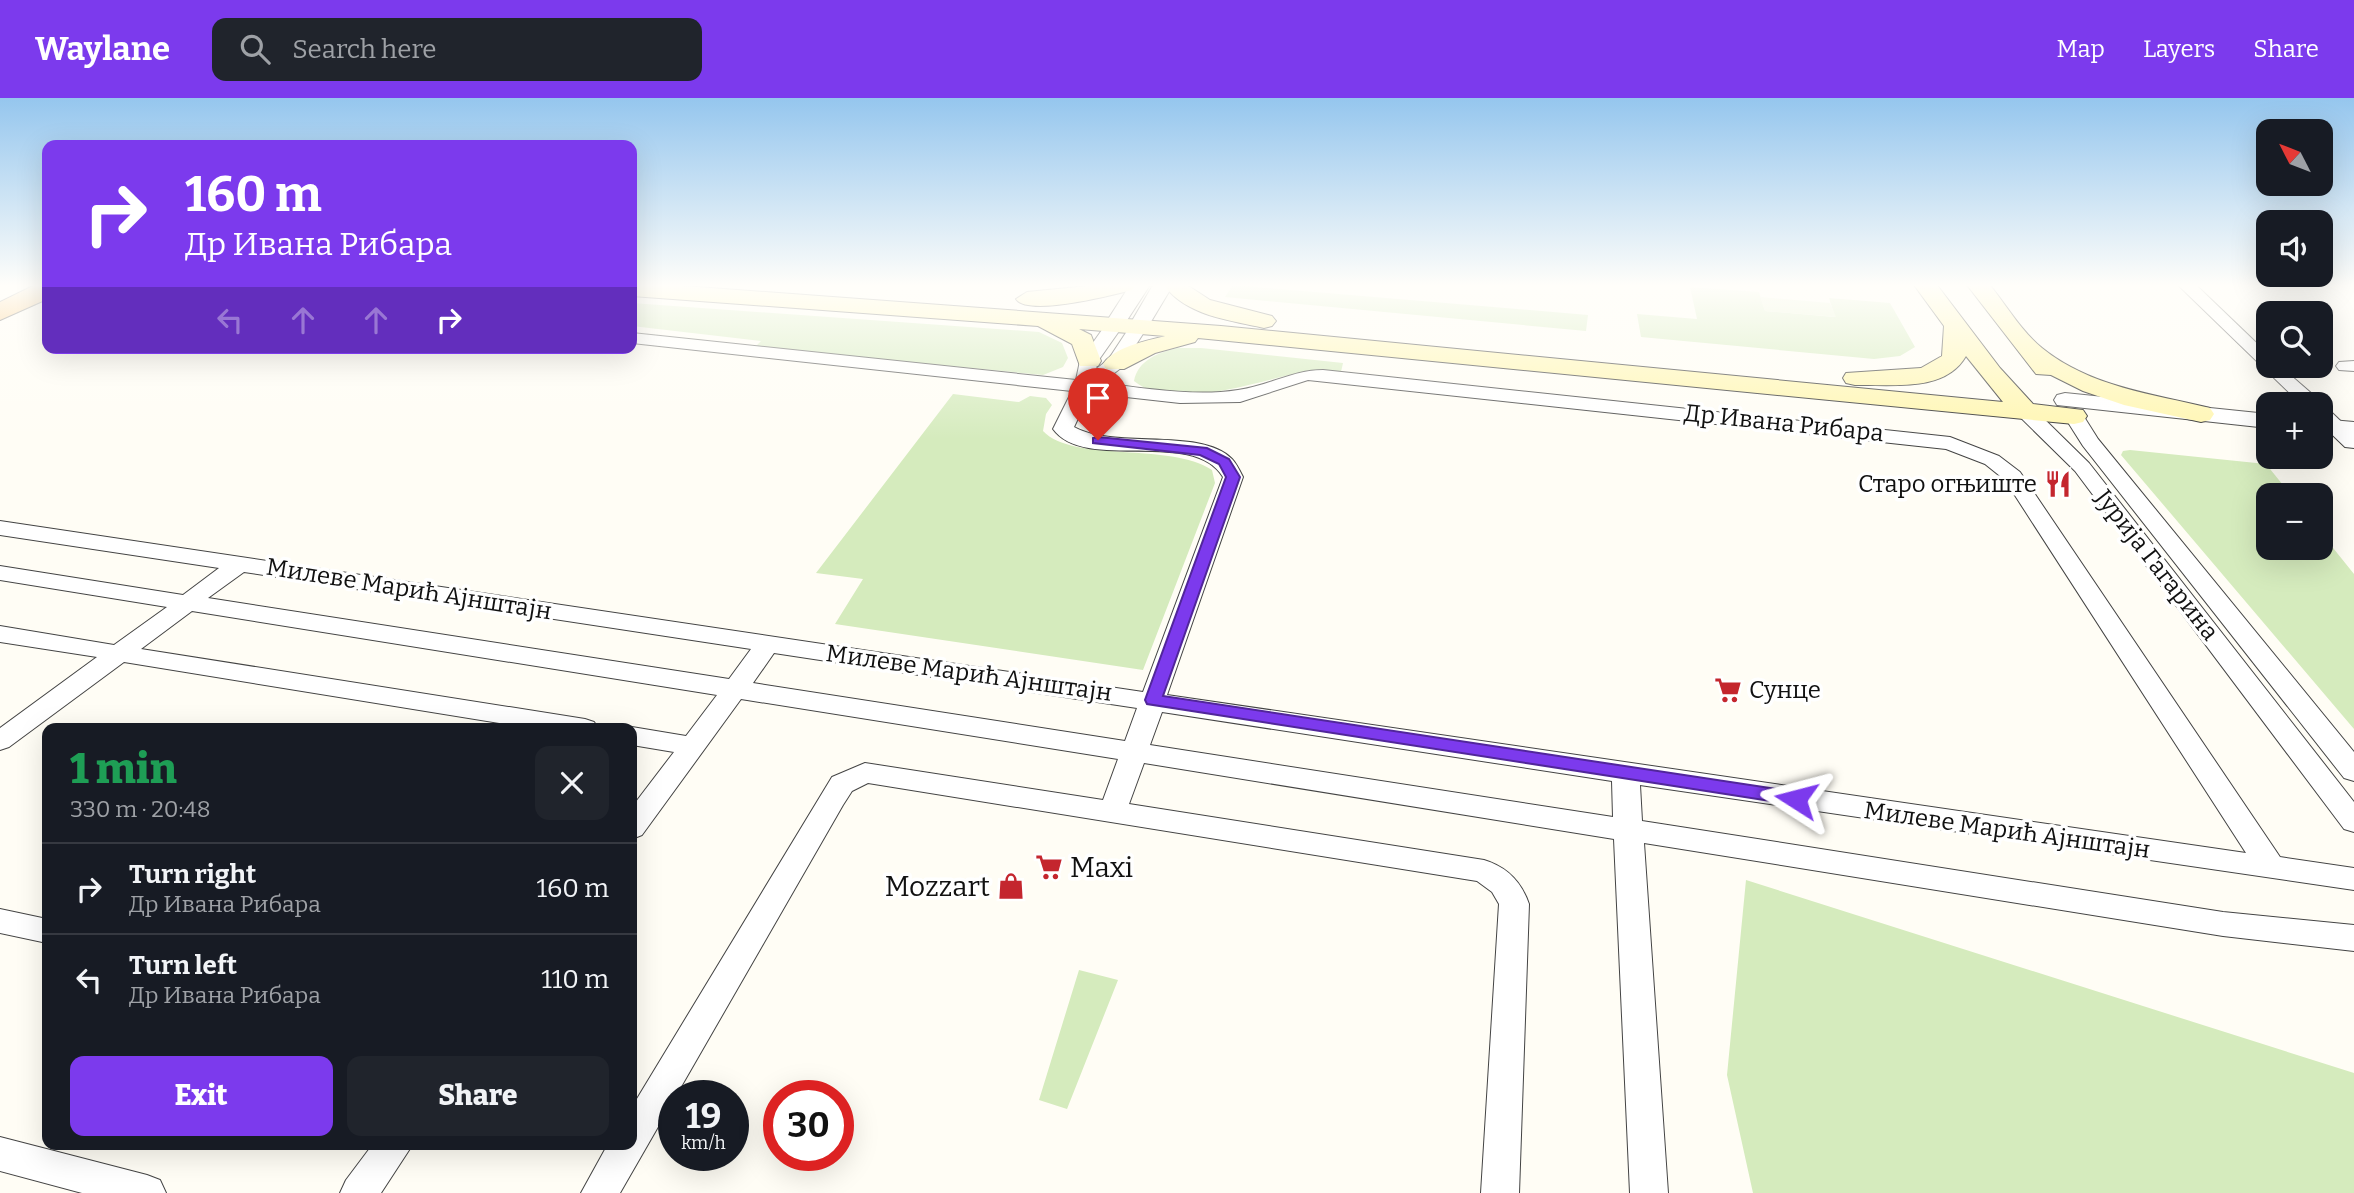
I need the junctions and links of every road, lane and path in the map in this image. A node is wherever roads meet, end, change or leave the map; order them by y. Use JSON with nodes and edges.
{"nodes":[{"id":1,"x":1077,"y":336,"type":"edge"},
{"id":2,"x":1110,"y":336,"type":"edge"},
{"id":3,"x":1123,"y":336,"type":"edge"},
{"id":4,"x":1204,"y":336,"type":"edge"},
{"id":5,"x":1250,"y":336,"type":"edge"},
{"id":6,"x":1421,"y":336,"type":"edge"},
{"id":7,"x":1955,"y":336,"type":"edge"},
{"id":8,"x":1963,"y":336,"type":"edge"},
{"id":9,"x":2018,"y":336,"type":"edge"},
{"id":10,"x":2239,"y":336,"type":"edge"},
{"id":11,"x":637,"y":339,"type":"edge"},
{"id":12,"x":2031,"y":352,"type":"junction"},
{"id":13,"x":2256,"y":352,"type":"edge"},
{"id":14,"x":1089,"y":361,"type":"junction"},
{"id":15,"x":1115,"y":364,"type":"junction"},
{"id":16,"x":1855,"y":378,"type":"junction"},
{"id":17,"x":2283,"y":378,"type":"edge"},
{"id":18,"x":1083,"y":388,"type":"junction"},
{"id":19,"x":2299,"y":392,"type":"edge"},
{"id":20,"x":2016,"y":402,"type":"junction"},
{"id":21,"x":2069,"y":408,"type":"junction"},
{"id":22,"x":2201,"y":414,"type":"junction"},
{"id":23,"x":2256,"y":420,"type":"edge"},
{"id":24,"x":2256,"y":433,"type":"edge"},
{"id":25,"x":0,"y":528,"type":"edge"},
{"id":26,"x":241,"y":563,"type":"junction"},
{"id":27,"x":0,"y":573,"type":"edge"},
{"id":28,"x":188,"y":603,"type":"junction"},
{"id":29,"x":0,"y":634,"type":"edge"},
{"id":30,"x":769,"y":643,"type":"junction"},
{"id":31,"x":121,"y":652,"type":"junction"},
{"id":32,"x":735,"y":689,"type":"junction"},
{"id":33,"x":1153,"y":700,"type":"junction"},
{"id":34,"x":554,"y":723,"type":"edge"},
{"id":35,"x":637,"y":737,"type":"edge"},
{"id":36,"x":0,"y":741,"type":"edge"},
{"id":37,"x":693,"y":746,"type":"junction"},
{"id":38,"x":1136,"y":751,"type":"junction"},
{"id":39,"x":2354,"y":771,"type":"edge"},
{"id":40,"x":1625,"y":772,"type":"junction"},
{"id":41,"x":1113,"y":811,"type":"junction"},
{"id":42,"x":637,"y":821,"type":"edge"},
{"id":43,"x":2354,"y":822,"type":"edge"},
{"id":44,"x":1630,"y":829,"type":"junction"},
{"id":45,"x":2271,"y":867,"type":"junction"},
{"id":46,"x":2354,"y":879,"type":"edge"},
{"id":47,"x":0,"y":921,"type":"edge"},
{"id":48,"x":42,"y":931,"type":"edge"},
{"id":49,"x":2354,"y":938,"type":"edge"},
{"id":50,"x":637,"y":1131,"type":"edge"},
{"id":51,"x":391,"y":1150,"type":"edge"},
{"id":52,"x":625,"y":1150,"type":"edge"},
{"id":53,"x":0,"y":1154,"type":"edge"},
{"id":54,"x":147,"y":1193,"type":"edge"},
{"id":55,"x":359,"y":1193,"type":"edge"},
{"id":56,"x":600,"y":1193,"type":"edge"},
{"id":57,"x":1500,"y":1193,"type":"edge"},
{"id":58,"x":1650,"y":1193,"type":"edge"}],
"edges":[{"from":1,"to":14,"type":"main road"},
{"from":2,"to":14,"type":"street"},
{"from":3,"to":15,"type":"street"},
{"from":4,"to":15,"type":"main road"},
{"from":5,"to":20,"type":"main road","name":"Др Ивана Рибара"},
{"from":6,"to":16,"type":"main road","name":"Др Ивана Рибара"},
{"from":7,"to":16,"type":"main road"},
{"from":8,"to":20,"type":"main road","name":"Јурија Гагарина"},
{"from":9,"to":12,"type":"main road","name":"Јурија Гагарина"},
{"from":10,"to":13,"type":"street"},
{"from":11,"to":18,"type":"street","name":"Др Ивана Рибара"},
{"from":12,"to":21,"type":"main road","name":"Јурија Гагарина"},
{"from":12,"to":22,"type":"main road"},
{"from":14,"to":18,"type":"street"},
{"from":15,"to":18,"type":"street"},
{"from":16,"to":20,"type":"main road","name":"Др Ивана Рибара"},
{"from":17,"to":19,"type":"street"},
{"from":18,"to":33,"type":"street"},
{"from":18,"to":45,"type":"street","name":"Др Ивана Рибара"},
{"from":20,"to":21,"type":"main road","name":"Др Ивана Рибара"},
{"from":20,"to":43,"type":"street","name":"Јурија Гагарина"},
{"from":21,"to":22,"type":"street","name":"Др Ивана Рибара"},
{"from":21,"to":24,"type":"street","name":"Др Ивана Рибара"},
{"from":21,"to":39,"type":"street","name":"Јурија Гагарина"},
{"from":22,"to":23,"type":"street","name":"Др Ивана Рибара"},
{"from":25,"to":26,"type":"street","name":"Милеве Марић Ајнштајн"},
{"from":26,"to":28,"type":"street"},
{"from":26,"to":30,"type":"street","name":"Милеве Марић Ајнштајн"},
{"from":27,"to":28,"type":"street","name":"Милеве Марић Ајнштајн"},
{"from":28,"to":31,"type":"street"},
{"from":28,"to":32,"type":"street","name":"Милеве Марић Ајнштајн"},
{"from":29,"to":31,"type":"street"},
{"from":30,"to":32,"type":"street"},
{"from":30,"to":33,"type":"street","name":"Милеве Марић Ајнштајн"},
{"from":31,"to":34,"type":"street"},
{"from":31,"to":36,"type":"street"},
{"from":32,"to":37,"type":"street"},
{"from":32,"to":38,"type":"street","name":"Милеве Марић Ајнштајн"},
{"from":33,"to":38,"type":"street"},
{"from":33,"to":40,"type":"street","name":"Милеве Марић Ајнштајн"},
{"from":35,"to":37,"type":"street"},
{"from":37,"to":42,"type":"street"},
{"from":38,"to":41,"type":"street"},
{"from":38,"to":44,"type":"street","name":"Милеве Марић Ајнштајн"},
{"from":40,"to":44,"type":"street"},
{"from":40,"to":45,"type":"street","name":"Милеве Марић Ајнштајн"},
{"from":41,"to":50,"type":"street"},
{"from":41,"to":57,"type":"street"},
{"from":44,"to":49,"type":"street","name":"Милеве Марић Ајнштајн"},
{"from":44,"to":58,"type":"street"},
{"from":45,"to":46,"type":"street","name":"Милеве Марић Ајнштајн"},
{"from":47,"to":48,"type":"street"},
{"from":51,"to":55,"type":"street"},
{"from":52,"to":56,"type":"street"},
{"from":53,"to":54,"type":"street"}]}
